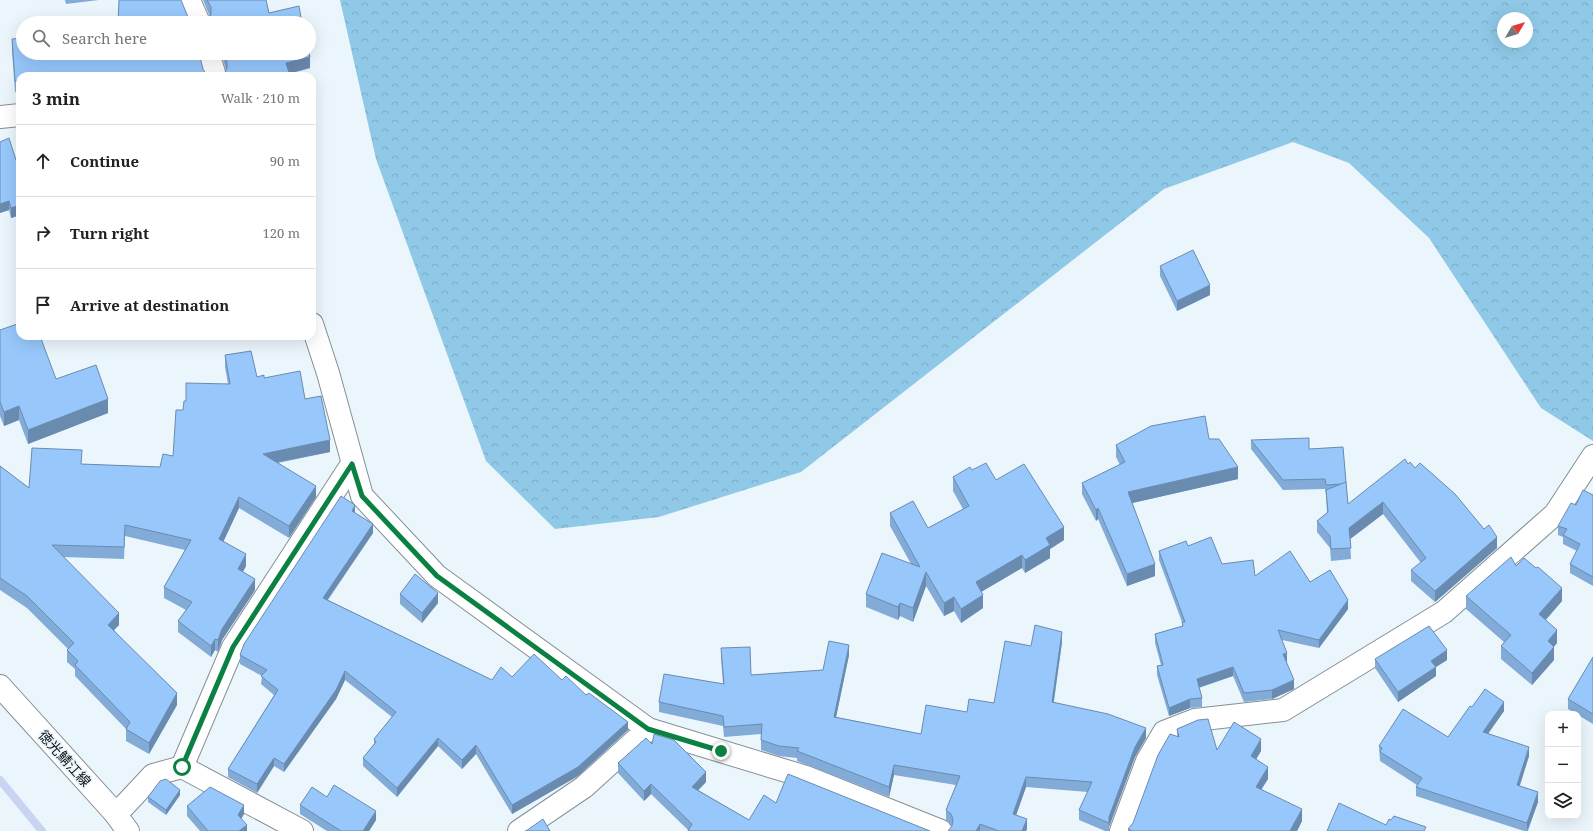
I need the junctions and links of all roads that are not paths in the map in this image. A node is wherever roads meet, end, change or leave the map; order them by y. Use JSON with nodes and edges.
{"nodes":[{"id":1,"x":189,"y":0,"type":"edge"},
{"id":2,"x":196,"y":16,"type":"edge"},
{"id":3,"x":210,"y":60,"type":"edge"},
{"id":4,"x":214,"y":72,"type":"edge"},
{"id":5,"x":16,"y":116,"type":"edge"},
{"id":6,"x":0,"y":118,"type":"edge"},
{"id":7,"x":316,"y":336,"type":"edge"},
{"id":8,"x":1593,"y":456,"type":"edge"},
{"id":9,"x":352,"y":464,"type":"junction"},
{"id":10,"x":0,"y":686,"type":"edge"},
{"id":11,"x":648,"y":729,"type":"junction"},
{"id":12,"x":182,"y":767,"type":"junction"},
{"id":13,"x":114,"y":812,"type":"junction"},
{"id":14,"x":128,"y":831,"type":"edge"},
{"id":15,"x":302,"y":831,"type":"edge"},
{"id":16,"x":519,"y":831,"type":"edge"},
{"id":17,"x":941,"y":831,"type":"edge"},
{"id":18,"x":1121,"y":831,"type":"edge"}],
"edges":[{"from":1,"to":2,"type":"street"},
{"from":3,"to":4,"type":"street"},
{"from":5,"to":6,"type":"street"},
{"from":7,"to":9,"type":"street"},
{"from":8,"to":18,"type":"street"},
{"from":9,"to":11,"type":"street"},
{"from":9,"to":12,"type":"street"},
{"from":10,"to":13,"type":"street","name":"徳光鯖江線"},
{"from":11,"to":16,"type":"street"},
{"from":11,"to":17,"type":"street"},
{"from":12,"to":13,"type":"street"},
{"from":12,"to":15,"type":"street"},
{"from":13,"to":14,"type":"street","name":"徳光鯖江線"}]}
